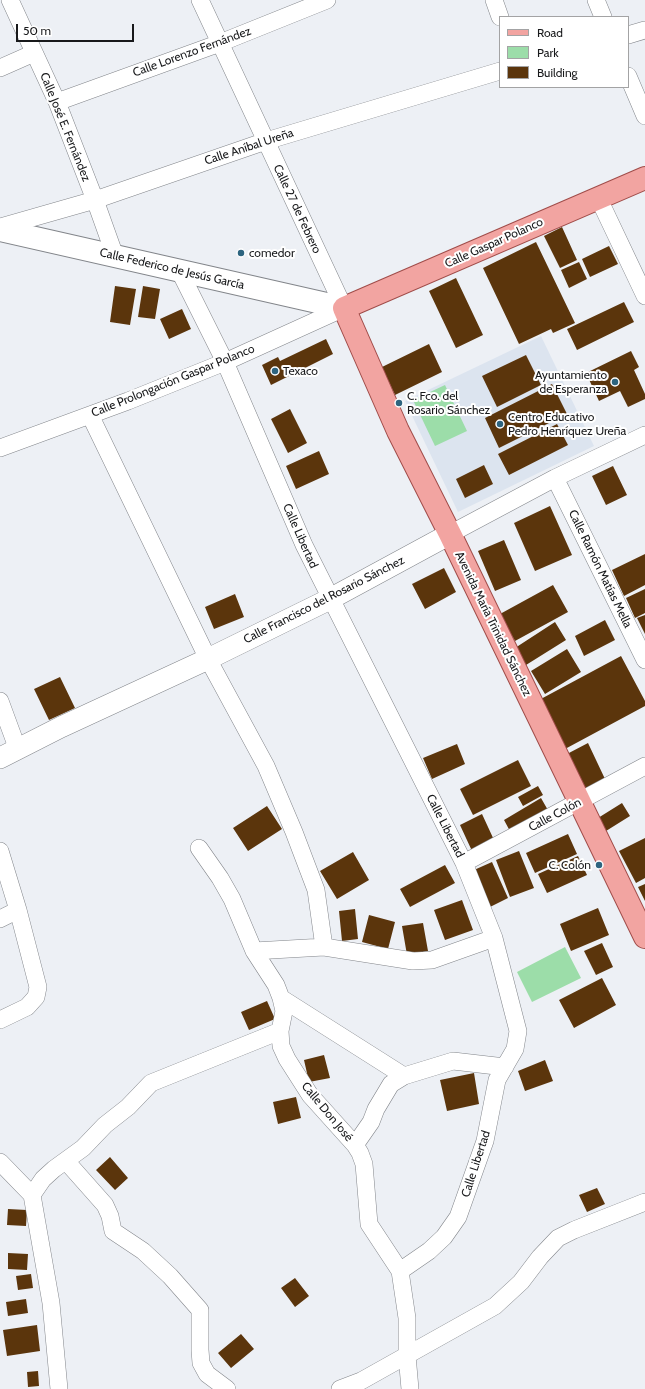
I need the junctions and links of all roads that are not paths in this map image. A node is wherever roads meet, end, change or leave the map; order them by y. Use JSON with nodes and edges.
{"nodes":[{"id":1,"x":10,"y":0,"type":"edge"},
{"id":2,"x":200,"y":0,"type":"edge"},
{"id":3,"x":324,"y":0,"type":"edge"},
{"id":4,"x":494,"y":0,"type":"edge"},
{"id":5,"x":596,"y":0,"type":"edge"},
{"id":6,"x":500,"y":16,"type":"edge"},
{"id":7,"x":603,"y":16,"type":"edge"},
{"id":8,"x":645,"y":30,"type":"edge"},
{"id":9,"x":629,"y":35,"type":"edge"},
{"id":10,"x":220,"y":43,"type":"junction"},
{"id":11,"x":34,"y":53,"type":"junction"},
{"id":12,"x":0,"y":68,"type":"edge"},
{"id":13,"x":499,"y":71,"type":"edge"},
{"id":14,"x":629,"y":78,"type":"edge"},
{"id":15,"x":57,"y":102,"type":"junction"},
{"id":16,"x":645,"y":116,"type":"edge"},
{"id":17,"x":266,"y":141,"type":"junction"},
{"id":18,"x":645,"y":178,"type":"edge"},
{"id":19,"x":598,"y":197,"type":"junction"},
{"id":20,"x":95,"y":200,"type":"junction"},
{"id":21,"x":0,"y":228,"type":"edge"},
{"id":22,"x":115,"y":256,"type":"junction"},
{"id":23,"x":180,"y":272,"type":"junction"},
{"id":24,"x":645,"y":296,"type":"edge"},
{"id":25,"x":344,"y":308,"type":"junction"},
{"id":26,"x":224,"y":362,"type":"junction"},
{"id":27,"x":90,"y":415,"type":"junction"},
{"id":28,"x":645,"y":435,"type":"edge"},
{"id":29,"x":0,"y":448,"type":"edge"},
{"id":30,"x":555,"y":478,"type":"junction"},
{"id":31,"x":450,"y":534,"type":"junction"},
{"id":32,"x":330,"y":599,"type":"junction"},
{"id":33,"x":208,"y":659,"type":"junction"},
{"id":34,"x":645,"y":660,"type":"edge"},
{"id":35,"x":0,"y":701,"type":"edge"},
{"id":36,"x":9,"y":754,"type":"edge"},
{"id":37,"x":645,"y":766,"type":"edge"},
{"id":38,"x":580,"y":802,"type":"junction"},
{"id":39,"x":199,"y":848,"type":"dead end"},
{"id":40,"x":0,"y":851,"type":"edge"},
{"id":41,"x":464,"y":863,"type":"junction"},
{"id":42,"x":18,"y":910,"type":"junction"},
{"id":43,"x":0,"y":918,"type":"edge"},
{"id":44,"x":645,"y":937,"type":"edge"},
{"id":45,"x":494,"y":938,"type":"junction"},
{"id":46,"x":324,"y":946,"type":"junction"},
{"id":47,"x":254,"y":951,"type":"junction"},
{"id":48,"x":281,"y":998,"type":"junction"},
{"id":49,"x":0,"y":1020,"type":"edge"},
{"id":50,"x":280,"y":1031,"type":"junction"},
{"id":51,"x":505,"y":1067,"type":"junction"},
{"id":52,"x":404,"y":1076,"type":"junction"},
{"id":53,"x":355,"y":1145,"type":"junction"},
{"id":54,"x":66,"y":1161,"type":"junction"},
{"id":55,"x":0,"y":1162,"type":"edge"},
{"id":56,"x":32,"y":1195,"type":"junction"},
{"id":57,"x":645,"y":1202,"type":"edge"},
{"id":58,"x":400,"y":1271,"type":"junction"},
{"id":59,"x":407,"y":1355,"type":"junction"},
{"id":60,"x":59,"y":1389,"type":"edge"},
{"id":61,"x":228,"y":1389,"type":"edge"},
{"id":62,"x":340,"y":1389,"type":"edge"},
{"id":63,"x":410,"y":1389,"type":"edge"}],
"edges":[{"from":1,"to":11,"type":"street","name":"Calle José E. Fernández"},
{"from":2,"to":10,"type":"street","name":"Calle 27 de Febrero"},
{"from":3,"to":10,"type":"street","name":"Calle Lorenzo Fernández"},
{"from":4,"to":6,"type":"street"},
{"from":5,"to":7,"type":"street"},
{"from":8,"to":9,"type":"street"},
{"from":10,"to":15,"type":"street","name":"Calle Lorenzo Fernández"},
{"from":10,"to":17,"type":"street","name":"Calle 27 de Febrero"},
{"from":11,"to":12,"type":"street"},
{"from":11,"to":15,"type":"street","name":"Calle José E. Fernández"},
{"from":13,"to":17,"type":"street","name":"Calle Aníbal Ureña"},
{"from":14,"to":16,"type":"street"},
{"from":15,"to":20,"type":"street","name":"Calle José E. Fernández"},
{"from":17,"to":20,"type":"street","name":"Calle Aníbal Ureña"},
{"from":17,"to":25,"type":"street","name":"Calle 27 de Febrero"},
{"from":18,"to":19,"type":"main road","name":"Calle Gaspar Polanco"},
{"from":19,"to":24,"type":"street"},
{"from":19,"to":25,"type":"main road","name":"Calle Gaspar Polanco"},
{"from":20,"to":21,"type":"street","name":"Calle Aníbal Ureña"},
{"from":20,"to":22,"type":"street","name":"Calle José E. Fernández"},
{"from":21,"to":22,"type":"main road","name":"Calle Federico de Jesús García"},
{"from":22,"to":23,"type":"main road","name":"Calle Federico de Jesús García"},
{"from":23,"to":25,"type":"main road","name":"Calle Federico de Jesús García"},
{"from":23,"to":26,"type":"street","name":"Calle Libertad"},
{"from":25,"to":26,"type":"street","name":"Calle Prolongación Gaspar Polanco"},
{"from":25,"to":31,"type":"main road","name":"Avenida María Trinidad Sánchez"},
{"from":26,"to":27,"type":"street","name":"Calle Prolongación Gaspar Polanco"},
{"from":26,"to":32,"type":"street","name":"Calle Libertad"},
{"from":27,"to":29,"type":"street","name":"Calle Prolongación Gaspar Polanco"},
{"from":27,"to":33,"type":"street"},
{"from":28,"to":30,"type":"street","name":"Calle Francisco del Rosario Sánchez"},
{"from":30,"to":31,"type":"street","name":"Calle Francisco del Rosario Sánchez"},
{"from":30,"to":34,"type":"street","name":"Calle Ramón Matías Mella"},
{"from":31,"to":32,"type":"street","name":"Calle Francisco del Rosario Sánchez"},
{"from":31,"to":38,"type":"main road","name":"Avenida María Trinidad Sánchez"},
{"from":32,"to":33,"type":"street","name":"Calle Francisco del Rosario Sánchez"},
{"from":32,"to":41,"type":"street","name":"Calle Libertad"},
{"from":33,"to":36,"type":"street","name":"Calle Francisco del Rosario Sánchez"},
{"from":33,"to":46,"type":"street"},
{"from":35,"to":36,"type":"street"},
{"from":37,"to":38,"type":"street","name":"Calle Colón"},
{"from":38,"to":41,"type":"street","name":"Calle Colón"},
{"from":38,"to":44,"type":"main road","name":"Avenida María Trinidad Sánchez"},
{"from":39,"to":47,"type":"street","name":"Calle Don José"},
{"from":40,"to":42,"type":"street"},
{"from":41,"to":45,"type":"street","name":"Calle Libertad"},
{"from":42,"to":43,"type":"street"},
{"from":42,"to":49,"type":"street"},
{"from":45,"to":46,"type":"street"},
{"from":45,"to":51,"type":"street","name":"Calle Libertad"},
{"from":46,"to":47,"type":"street"},
{"from":47,"to":48,"type":"street","name":"Calle Don José"},
{"from":48,"to":50,"type":"street","name":"Calle Don José"},
{"from":48,"to":52,"type":"street"},
{"from":50,"to":53,"type":"street","name":"Calle Don José"},
{"from":50,"to":54,"type":"street"},
{"from":51,"to":52,"type":"street"},
{"from":51,"to":58,"type":"street","name":"Calle Libertad"},
{"from":52,"to":53,"type":"street"},
{"from":53,"to":58,"type":"street","name":"Calle Don José"},
{"from":54,"to":56,"type":"street"},
{"from":54,"to":61,"type":"street"},
{"from":55,"to":56,"type":"street"},
{"from":56,"to":60,"type":"street"},
{"from":57,"to":59,"type":"street"},
{"from":58,"to":59,"type":"street"},
{"from":59,"to":62,"type":"street"},
{"from":59,"to":63,"type":"street"}]}
